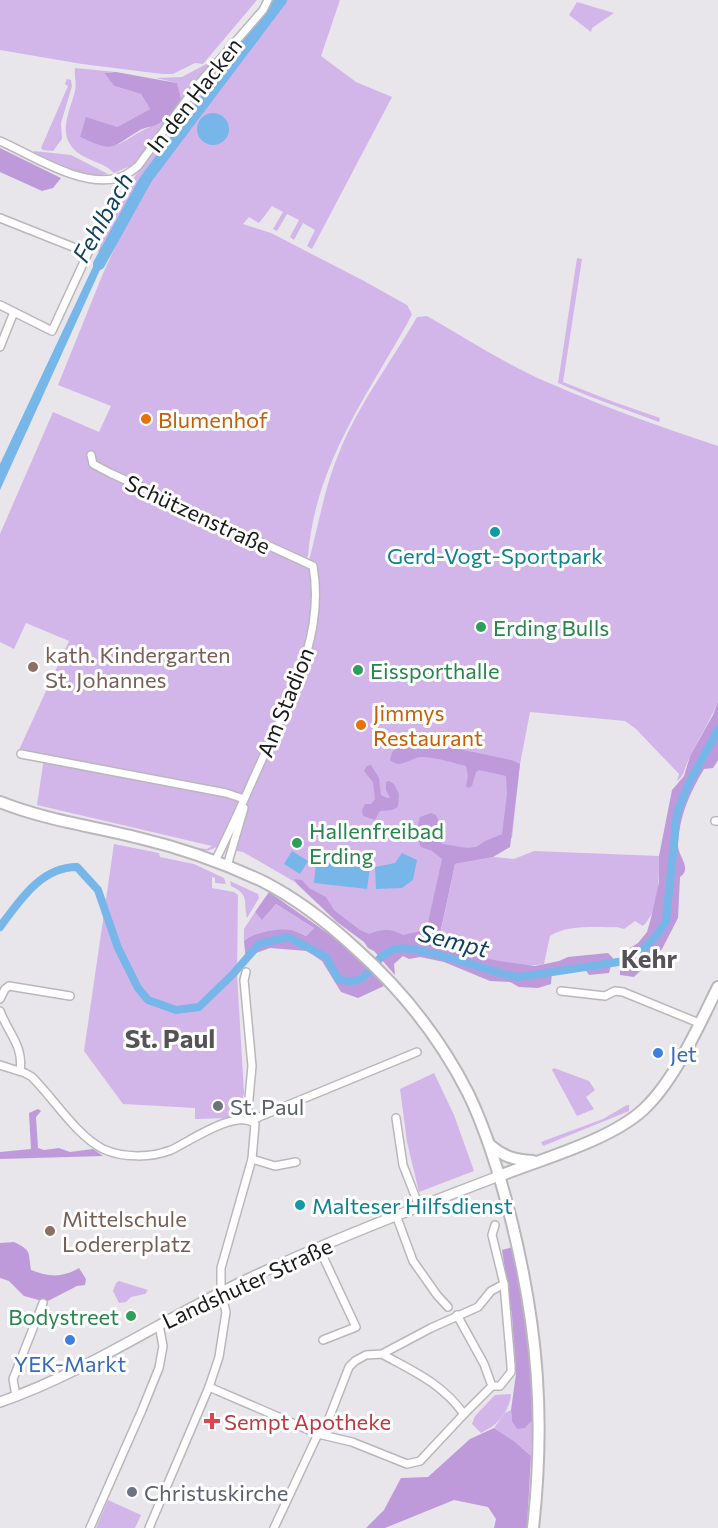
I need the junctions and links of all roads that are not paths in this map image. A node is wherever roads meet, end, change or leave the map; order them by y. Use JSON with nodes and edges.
{"nodes":[{"id":1,"x":268,"y":0,"type":"edge"},
{"id":2,"x":0,"y":141,"type":"edge"},
{"id":3,"x":0,"y":218,"type":"edge"},
{"id":4,"x":0,"y":305,"type":"edge"},
{"id":5,"x":14,"y":312,"type":"junction"},
{"id":6,"x":0,"y":347,"type":"edge"},
{"id":7,"x":91,"y":455,"type":"dead end"},
{"id":8,"x":313,"y":566,"type":"joint"},
{"id":9,"x":21,"y":754,"type":"dead end"},
{"id":10,"x":244,"y":799,"type":"junction"},
{"id":11,"x":0,"y":802,"type":"edge"},
{"id":12,"x":231,"y":850,"type":"junction"},
{"id":13,"x":214,"y":861,"type":"junction"},
{"id":14,"x":227,"y":866,"type":"junction"},
{"id":15,"x":244,"y":873,"type":"junction"},
{"id":16,"x":246,"y":972,"type":"dead end"},
{"id":17,"x":718,"y":987,"type":"edge"},
{"id":18,"x":561,"y":991,"type":"dead end"},
{"id":19,"x":70,"y":996,"type":"dead end"},
{"id":20,"x":0,"y":999,"type":"edge"},
{"id":21,"x":0,"y":1011,"type":"edge"},
{"id":22,"x":699,"y":1023,"type":"junction"},
{"id":23,"x":417,"y":1052,"type":"dead end"},
{"id":24,"x":0,"y":1065,"type":"edge"},
{"id":25,"x":20,"y":1071,"type":"junction"},
{"id":26,"x":396,"y":1118,"type":"dead end"},
{"id":27,"x":249,"y":1121,"type":"junction"},
{"id":28,"x":490,"y":1144,"type":"junction"},
{"id":29,"x":252,"y":1159,"type":"junction"},
{"id":30,"x":536,"y":1161,"type":"junction"},
{"id":31,"x":296,"y":1162,"type":"dead end"},
{"id":32,"x":499,"y":1176,"type":"junction"},
{"id":33,"x":419,"y":1206,"type":"junction"},
{"id":34,"x":396,"y":1215,"type":"junction"},
{"id":35,"x":495,"y":1225,"type":"dead end"},
{"id":36,"x":319,"y":1248,"type":"junction"},
{"id":37,"x":504,"y":1284,"type":"junction"},
{"id":38,"x":221,"y":1293,"type":"junction"},
{"id":39,"x":43,"y":1303,"type":"dead end"},
{"id":40,"x":448,"y":1307,"type":"dead end"},
{"id":41,"x":455,"y":1316,"type":"junction"},
{"id":42,"x":159,"y":1325,"type":"junction"},
{"id":43,"x":323,"y":1340,"type":"dead end"},
{"id":44,"x":382,"y":1354,"type":"junction"},
{"id":45,"x":492,"y":1386,"type":"junction"},
{"id":46,"x":209,"y":1387,"type":"junction"},
{"id":47,"x":16,"y":1396,"type":"junction"},
{"id":48,"x":0,"y":1401,"type":"edge"},
{"id":49,"x":464,"y":1414,"type":"junction"},
{"id":50,"x":318,"y":1434,"type":"junction"},
{"id":51,"x":90,"y":1528,"type":"edge"},
{"id":52,"x":149,"y":1528,"type":"edge"},
{"id":53,"x":274,"y":1528,"type":"edge"},
{"id":54,"x":534,"y":1528,"type":"edge"}],
"edges":[{"from":1,"to":2,"type":"street","name":"In den Hacken"},
{"from":3,"to":5,"type":"street"},
{"from":4,"to":5,"type":"street"},
{"from":5,"to":6,"type":"street"},
{"from":7,"to":8,"type":"street","name":"Schützenstraße"},
{"from":8,"to":10,"type":"street","name":"Am Stadion"},
{"from":9,"to":10,"type":"street"},
{"from":10,"to":12,"type":"street","name":"Am Stadion"},
{"from":10,"to":13,"type":"street","name":"Am Stadion"},
{"from":11,"to":13,"type":"main road"},
{"from":12,"to":14,"type":"street","name":"Am Stadion"},
{"from":12,"to":15,"type":"street"},
{"from":13,"to":14,"type":"main road"},
{"from":14,"to":15,"type":"main road"},
{"from":15,"to":28,"type":"main road"},
{"from":16,"to":27,"type":"street"},
{"from":17,"to":22,"type":"main road"},
{"from":18,"to":22,"type":"street"},
{"from":19,"to":20,"type":"street"},
{"from":21,"to":25,"type":"street"},
{"from":22,"to":30,"type":"main road"},
{"from":23,"to":27,"type":"street"},
{"from":24,"to":25,"type":"street"},
{"from":25,"to":27,"type":"street"},
{"from":26,"to":33,"type":"street"},
{"from":27,"to":29,"type":"street"},
{"from":28,"to":30,"type":"main road"},
{"from":28,"to":32,"type":"main road"},
{"from":29,"to":31,"type":"street"},
{"from":29,"to":38,"type":"street"},
{"from":30,"to":32,"type":"main road"},
{"from":32,"to":33,"type":"street","name":"Landshuter Straße"},
{"from":32,"to":54,"type":"main road"},
{"from":33,"to":34,"type":"street","name":"Landshuter Straße"},
{"from":34,"to":36,"type":"street","name":"Landshuter Straße"},
{"from":34,"to":40,"type":"street"},
{"from":35,"to":37,"type":"street"},
{"from":36,"to":38,"type":"street","name":"Landshuter Straße"},
{"from":36,"to":43,"type":"street"},
{"from":37,"to":41,"type":"street"},
{"from":37,"to":45,"type":"street"},
{"from":38,"to":42,"type":"street","name":"Landshuter Straße"},
{"from":38,"to":46,"type":"street"},
{"from":39,"to":47,"type":"street"},
{"from":41,"to":44,"type":"street"},
{"from":41,"to":45,"type":"street"},
{"from":42,"to":47,"type":"street","name":"Landshuter Straße"},
{"from":42,"to":51,"type":"street"},
{"from":44,"to":49,"type":"street"},
{"from":44,"to":50,"type":"street"},
{"from":45,"to":49,"type":"street"},
{"from":46,"to":50,"type":"street"},
{"from":46,"to":52,"type":"street"},
{"from":47,"to":48,"type":"street","name":"Landshuter Straße"},
{"from":49,"to":50,"type":"street"},
{"from":50,"to":53,"type":"street"}]}
